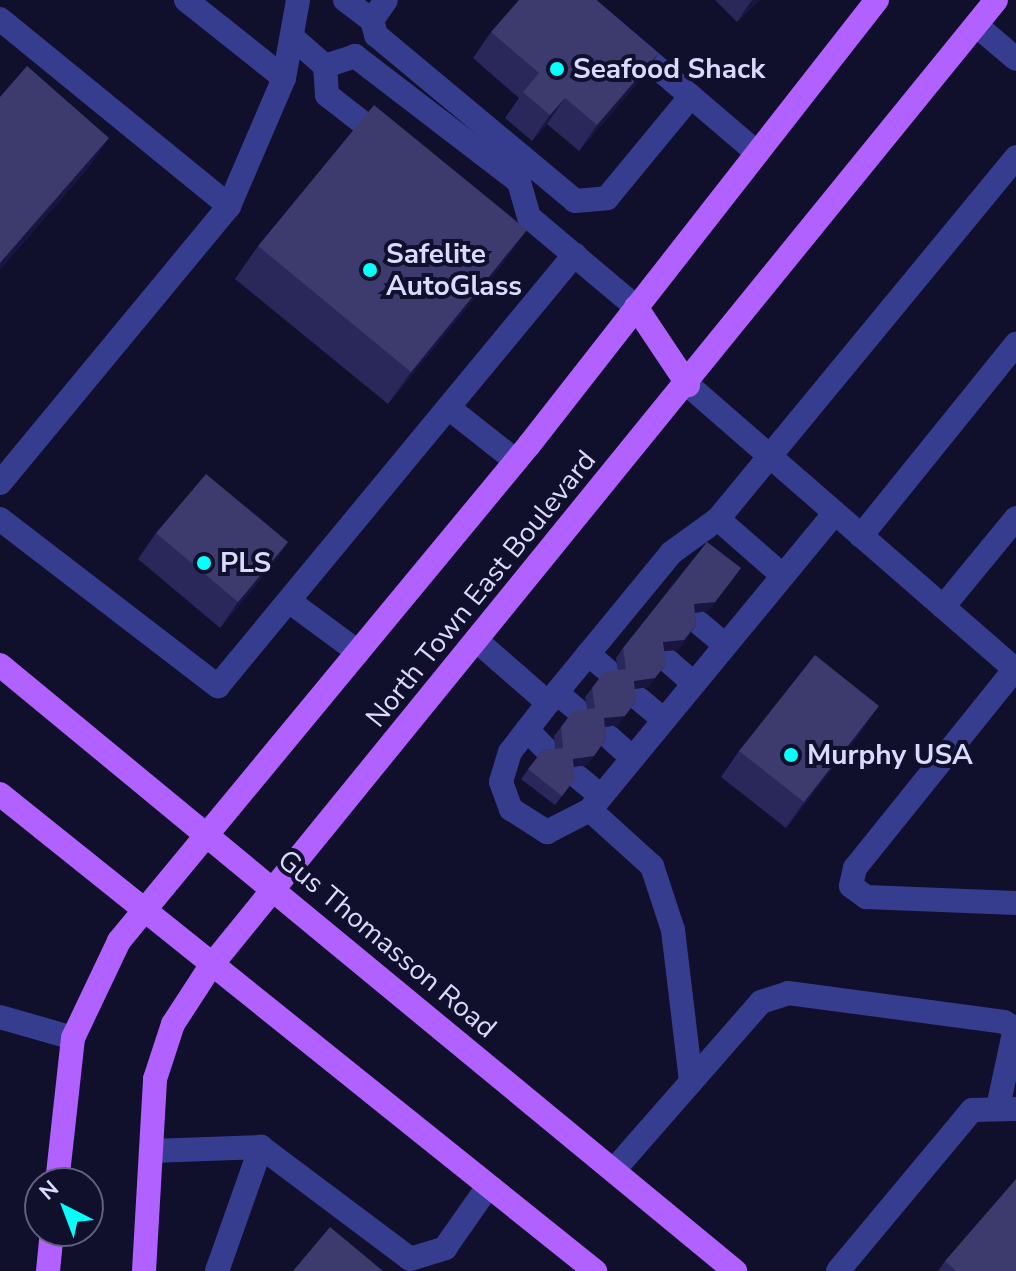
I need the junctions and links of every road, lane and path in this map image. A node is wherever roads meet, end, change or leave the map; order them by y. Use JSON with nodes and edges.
{"nodes":[{"id":1,"x":186,"y":0,"type":"edge"},
{"id":2,"x":298,"y":0,"type":"edge"},
{"id":3,"x":345,"y":0,"type":"edge"},
{"id":4,"x":386,"y":0,"type":"edge"},
{"id":5,"x":578,"y":0,"type":"edge"},
{"id":6,"x":996,"y":0,"type":"edge"},
{"id":7,"x":869,"y":3,"type":"edge"},
{"id":8,"x":0,"y":19,"type":"edge"},
{"id":9,"x":372,"y":20,"type":"junction"},
{"id":10,"x":976,"y":25,"type":"junction"},
{"id":11,"x":292,"y":37,"type":"junction"},
{"id":12,"x":1016,"y":59,"type":"edge"},
{"id":13,"x":325,"y":66,"type":"junction"},
{"id":14,"x":284,"y":78,"type":"junction"},
{"id":15,"x":691,"y":96,"type":"junction"},
{"id":16,"x":756,"y":152,"type":"junction"},
{"id":17,"x":402,"y":153,"type":"edge"},
{"id":18,"x":1016,"y":157,"type":"edge"},
{"id":19,"x":229,"y":206,"type":"junction"},
{"id":20,"x":529,"y":217,"type":"junction"},
{"id":21,"x":502,"y":220,"type":"edge"},
{"id":22,"x":575,"y":254,"type":"junction"},
{"id":23,"x":636,"y":307,"type":"junction"},
{"id":24,"x":1016,"y":344,"type":"edge"},
{"id":25,"x":688,"y":385,"type":"junction"},
{"id":26,"x":450,"y":409,"type":"junction"},
{"id":27,"x":771,"y":458,"type":"junction"},
{"id":28,"x":516,"y":461,"type":"junction"},
{"id":29,"x":0,"y":483,"type":"edge"},
{"id":30,"x":835,"y":513,"type":"junction"},
{"id":31,"x":1016,"y":518,"type":"edge"},
{"id":32,"x":0,"y":519,"type":"edge"},
{"id":33,"x":718,"y":519,"type":"junction"},
{"id":34,"x":861,"y":536,"type":"junction"},
{"id":35,"x":783,"y":576,"type":"junction"},
{"id":36,"x":289,"y":601,"type":"junction"},
{"id":37,"x":943,"y":607,"type":"junction"},
{"id":38,"x":699,"y":623,"type":"edge"},
{"id":39,"x":477,"y":641,"type":"junction"},
{"id":40,"x":725,"y":645,"type":"junction"},
{"id":41,"x":358,"y":652,"type":"junction"},
{"id":42,"x":668,"y":661,"type":"edge"},
{"id":43,"x":0,"y":665,"type":"edge"},
{"id":44,"x":1016,"y":670,"type":"edge"},
{"id":45,"x":693,"y":683,"type":"junction"},
{"id":46,"x":552,"y":698,"type":"junction"},
{"id":47,"x":639,"y":699,"type":"edge"},
{"id":48,"x":576,"y":709,"type":"edge"},
{"id":49,"x":663,"y":719,"type":"junction"},
{"id":50,"x":527,"y":730,"type":"junction"},
{"id":51,"x":609,"y":737,"type":"edge"},
{"id":52,"x":545,"y":748,"type":"edge"},
{"id":53,"x":632,"y":758,"type":"junction"},
{"id":54,"x":578,"y":777,"type":"edge"},
{"id":55,"x":0,"y":794,"type":"edge"},
{"id":56,"x":596,"y":803,"type":"junction"},
{"id":57,"x":208,"y":833,"type":"junction"},
{"id":58,"x":275,"y":890,"type":"junction"},
{"id":59,"x":1016,"y":903,"type":"edge"},
{"id":60,"x":144,"y":912,"type":"junction"},
{"id":61,"x":210,"y":967,"type":"junction"},
{"id":62,"x":0,"y":1017,"type":"edge"},
{"id":63,"x":73,"y":1038,"type":"junction"},
{"id":64,"x":691,"y":1082,"type":"junction"},
{"id":65,"x":1007,"y":1108,"type":"edge"},
{"id":66,"x":261,"y":1147,"type":"junction"},
{"id":67,"x":151,"y":1151,"type":"junction"},
{"id":68,"x":59,"y":1167,"type":"edge"},
{"id":69,"x":614,"y":1170,"type":"junction"},
{"id":70,"x":487,"y":1188,"type":"junction"},
{"id":71,"x":50,"y":1247,"type":"edge"},
{"id":72,"x":415,"y":1264,"type":"edge"},
{"id":73,"x":48,"y":1271,"type":"edge"},
{"id":74,"x":144,"y":1271,"type":"edge"},
{"id":75,"x":217,"y":1271,"type":"edge"},
{"id":76,"x":595,"y":1271,"type":"edge"},
{"id":77,"x":735,"y":1271,"type":"edge"},
{"id":78,"x":838,"y":1271,"type":"edge"}],
"edges":[{"from":1,"to":14,"type":"lane"},
{"from":2,"to":11,"type":"lane"},
{"from":3,"to":9,"type":"lane"},
{"from":4,"to":9,"type":"lane"},
{"from":5,"to":15,"type":"lane"},
{"from":6,"to":10,"type":"main road","name":"North Town East Boulevard"},
{"from":7,"to":16,"type":"main road","name":"North Town East Boulevard"},
{"from":8,"to":19,"type":"lane"},
{"from":9,"to":15,"type":"lane"},
{"from":10,"to":12,"type":"lane"},
{"from":10,"to":25,"type":"main road","name":"North Town East Boulevard"},
{"from":11,"to":13,"type":"lane"},
{"from":11,"to":14,"type":"lane"},
{"from":13,"to":17,"type":"lane"},
{"from":13,"to":20,"type":"lane"},
{"from":14,"to":19,"type":"lane"},
{"from":15,"to":16,"type":"lane"},
{"from":16,"to":23,"type":"main road","name":"North Town East Boulevard"},
{"from":18,"to":27,"type":"lane"},
{"from":19,"to":29,"type":"lane"},
{"from":20,"to":21,"type":"lane"},
{"from":20,"to":22,"type":"lane"},
{"from":22,"to":23,"type":"lane"},
{"from":22,"to":26,"type":"lane"},
{"from":23,"to":25,"type":"main road"},
{"from":23,"to":28,"type":"main road","name":"North Town East Boulevard"},
{"from":24,"to":34,"type":"lane"},
{"from":25,"to":27,"type":"lane"},
{"from":25,"to":39,"type":"main road","name":"North Town East Boulevard"},
{"from":26,"to":28,"type":"lane"},
{"from":26,"to":36,"type":"lane"},
{"from":27,"to":30,"type":"lane"},
{"from":27,"to":33,"type":"lane"},
{"from":28,"to":41,"type":"main road","name":"North Town East Boulevard"},
{"from":30,"to":34,"type":"lane"},
{"from":30,"to":35,"type":"lane"},
{"from":31,"to":37,"type":"lane"},
{"from":32,"to":36,"type":"lane"},
{"from":33,"to":35,"type":"lane"},
{"from":33,"to":46,"type":"lane"},
{"from":34,"to":37,"type":"lane"},
{"from":35,"to":40,"type":"lane"},
{"from":36,"to":41,"type":"lane"},
{"from":37,"to":44,"type":"lane"},
{"from":38,"to":40,"type":"lane"},
{"from":39,"to":46,"type":"lane"},
{"from":39,"to":58,"type":"main road","name":"North Town East Boulevard"},
{"from":40,"to":45,"type":"lane"},
{"from":41,"to":57,"type":"main road","name":"North Town East Boulevard"},
{"from":42,"to":45,"type":"lane"},
{"from":43,"to":57,"type":"main road","name":"Gus Thomasson Road"},
{"from":44,"to":59,"type":"lane"},
{"from":45,"to":49,"type":"lane"},
{"from":46,"to":48,"type":"lane"},
{"from":46,"to":50,"type":"lane"},
{"from":47,"to":49,"type":"lane"},
{"from":49,"to":53,"type":"lane"},
{"from":50,"to":52,"type":"lane"},
{"from":50,"to":56,"type":"lane"},
{"from":51,"to":53,"type":"lane"},
{"from":53,"to":56,"type":"lane"},
{"from":54,"to":56,"type":"lane"},
{"from":55,"to":60,"type":"main road"},
{"from":56,"to":64,"type":"lane"},
{"from":57,"to":58,"type":"main road","name":"Gus Thomasson Road"},
{"from":57,"to":60,"type":"main road","name":"North Town East Boulevard"},
{"from":58,"to":61,"type":"main road","name":"North Town East Boulevard"},
{"from":58,"to":69,"type":"main road","name":"Gus Thomasson Road"},
{"from":60,"to":61,"type":"main road"},
{"from":60,"to":63,"type":"main road","name":"North Town East Boulevard"},
{"from":61,"to":67,"type":"main road","name":"North Town East Boulevard"},
{"from":61,"to":70,"type":"main road"},
{"from":62,"to":63,"type":"lane"},
{"from":63,"to":68,"type":"main road","name":"North Town East Boulevard"},
{"from":64,"to":65,"type":"lane"},
{"from":64,"to":69,"type":"lane"},
{"from":65,"to":78,"type":"lane"},
{"from":66,"to":67,"type":"lane"},
{"from":66,"to":72,"type":"lane"},
{"from":66,"to":75,"type":"lane"},
{"from":67,"to":74,"type":"main road","name":"North Town East Boulevard"},
{"from":69,"to":77,"type":"main road","name":"Gus Thomasson Road"},
{"from":70,"to":72,"type":"lane"},
{"from":70,"to":76,"type":"main road"},
{"from":71,"to":73,"type":"main road"}]}
